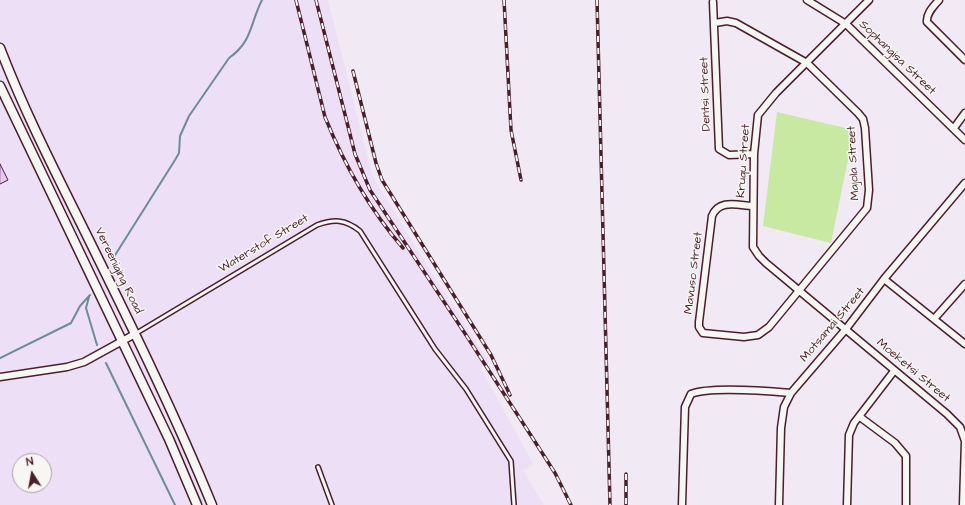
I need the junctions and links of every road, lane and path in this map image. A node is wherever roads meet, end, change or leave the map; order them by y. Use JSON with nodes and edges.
{"nodes":[{"id":1,"x":807,"y":0,"type":"edge"},
{"id":2,"x":869,"y":0,"type":"edge"},
{"id":3,"x":939,"y":0,"type":"edge"},
{"id":4,"x":713,"y":2,"type":"dead end"},
{"id":5,"x":715,"y":23,"type":"junction"},
{"id":6,"x":846,"y":24,"type":"junction"},
{"id":7,"x":0,"y":48,"type":"edge"},
{"id":8,"x":965,"y":60,"type":"edge"},
{"id":9,"x":807,"y":63,"type":"junction"},
{"id":10,"x":0,"y":86,"type":"edge"},
{"id":11,"x":965,"y":113,"type":"edge"},
{"id":12,"x":954,"y":128,"type":"junction"},
{"id":13,"x":965,"y":140,"type":"edge"},
{"id":14,"x":754,"y":154,"type":"junction"},
{"id":15,"x":965,"y":183,"type":"edge"},
{"id":16,"x":752,"y":206,"type":"junction"},
{"id":17,"x":884,"y":279,"type":"junction"},
{"id":18,"x":965,"y":284,"type":"edge"},
{"id":19,"x":798,"y":290,"type":"junction"},
{"id":20,"x":934,"y":319,"type":"junction"},
{"id":21,"x":846,"y":329,"type":"junction"},
{"id":22,"x":135,"y":334,"type":"junction"},
{"id":23,"x":122,"y":343,"type":"junction"},
{"id":24,"x":965,"y":344,"type":"edge"},
{"id":25,"x":894,"y":371,"type":"junction"},
{"id":26,"x":0,"y":377,"type":"edge"},
{"id":27,"x":791,"y":393,"type":"junction"},
{"id":28,"x":860,"y":417,"type":"junction"},
{"id":29,"x":318,"y":467,"type":"dead end"},
{"id":30,"x":197,"y":505,"type":"edge"},
{"id":31,"x":212,"y":505,"type":"edge"},
{"id":32,"x":332,"y":505,"type":"edge"},
{"id":33,"x":514,"y":505,"type":"edge"},
{"id":34,"x":682,"y":505,"type":"edge"},
{"id":35,"x":779,"y":505,"type":"edge"},
{"id":36,"x":847,"y":505,"type":"edge"},
{"id":37,"x":906,"y":505,"type":"edge"},
{"id":38,"x":964,"y":505,"type":"edge"}],
"edges":[{"from":1,"to":6,"type":"street","name":"Sophangisa Street"},
{"from":2,"to":6,"type":"street","name":"Kruqu Street"},
{"from":3,"to":8,"type":"street"},
{"from":4,"to":5,"type":"street","name":"Dentsi Street"},
{"from":5,"to":9,"type":"street","name":"Majola Street"},
{"from":5,"to":14,"type":"street","name":"Dentsi Street"},
{"from":6,"to":9,"type":"street","name":"Kruqu Street"},
{"from":6,"to":12,"type":"street","name":"Sophangisa Street"},
{"from":7,"to":22,"type":"main road","name":"Vereeniging Road"},
{"from":9,"to":14,"type":"street","name":"Kruqu Street"},
{"from":9,"to":19,"type":"street","name":"Majola Street"},
{"from":10,"to":23,"type":"main road"},
{"from":11,"to":12,"type":"street"},
{"from":12,"to":13,"type":"street","name":"Sophangisa Street"},
{"from":14,"to":16,"type":"street","name":"Kruqu Street"},
{"from":15,"to":17,"type":"street","name":"Motsamai Street"},
{"from":16,"to":19,"type":"street","name":"Kruqu Street"},
{"from":16,"to":19,"type":"street","name":"Mavuso Street"},
{"from":17,"to":20,"type":"street"},
{"from":17,"to":21,"type":"street","name":"Motsamai Street"},
{"from":18,"to":20,"type":"street"},
{"from":19,"to":21,"type":"street","name":"Kruqu Street"},
{"from":20,"to":24,"type":"street"},
{"from":21,"to":25,"type":"street","name":"Moeketsi Street"},
{"from":21,"to":27,"type":"street","name":"Motsamai Street"},
{"from":22,"to":23,"type":"street","name":"Waterstof Street"},
{"from":22,"to":31,"type":"main road","name":"Vereeniging Road"},
{"from":22,"to":33,"type":"lane","name":"Waterstof Street"},
{"from":23,"to":26,"type":"street","name":"Waterstof Street"},
{"from":23,"to":30,"type":"main road"},
{"from":25,"to":28,"type":"street"},
{"from":25,"to":38,"type":"street","name":"Moeketsi Street"},
{"from":27,"to":34,"type":"street"},
{"from":27,"to":35,"type":"street","name":"Motsamai Street"},
{"from":28,"to":36,"type":"street"},
{"from":28,"to":37,"type":"street"},
{"from":29,"to":32,"type":"lane"}]}
